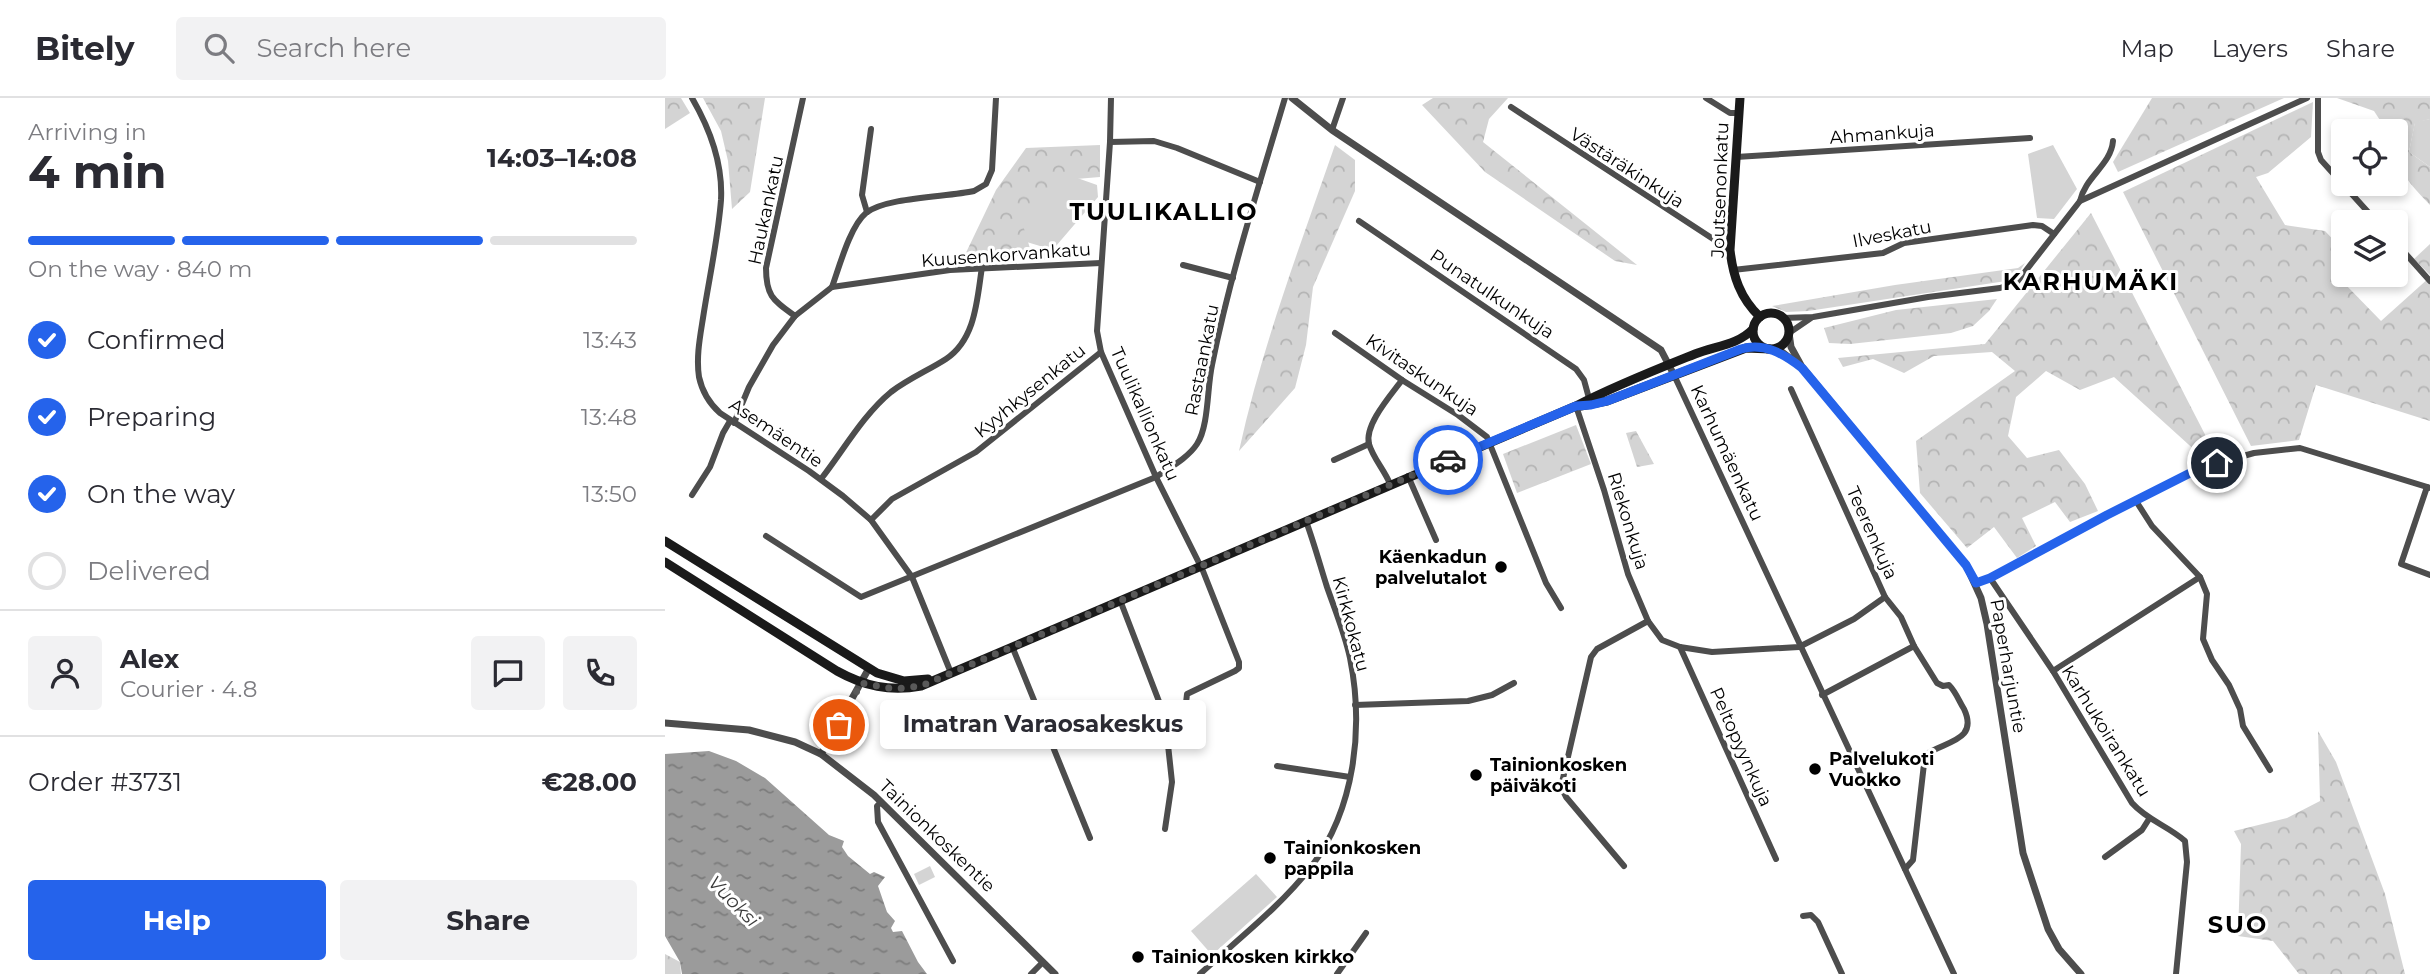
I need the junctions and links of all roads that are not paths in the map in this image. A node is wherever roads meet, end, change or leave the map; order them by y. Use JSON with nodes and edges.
{"nodes":[{"id":1,"x":692,"y":98,"type":"edge"},
{"id":2,"x":803,"y":98,"type":"edge"},
{"id":3,"x":996,"y":98,"type":"edge"},
{"id":4,"x":1111,"y":98,"type":"edge"},
{"id":5,"x":1285,"y":98,"type":"edge"},
{"id":6,"x":1292,"y":98,"type":"edge"},
{"id":7,"x":1343,"y":98,"type":"edge"},
{"id":8,"x":1706,"y":98,"type":"edge"},
{"id":9,"x":1740,"y":98,"type":"edge"},
{"id":10,"x":2307,"y":98,"type":"edge"},
{"id":11,"x":2318,"y":98,"type":"edge"},
{"id":12,"x":1511,"y":107,"type":"dead end"},
{"id":13,"x":1739,"y":113,"type":"junction"},
{"id":14,"x":871,"y":130,"type":"dead end"},
{"id":15,"x":1332,"y":130,"type":"junction"},
{"id":16,"x":2030,"y":138,"type":"dead end"},
{"id":17,"x":2113,"y":141,"type":"dead end"},
{"id":18,"x":1110,"y":142,"type":"junction"},
{"id":19,"x":1736,"y":157,"type":"junction"},
{"id":20,"x":1260,"y":182,"type":"junction"},
{"id":21,"x":2080,"y":201,"type":"junction"},
{"id":22,"x":2366,"y":210,"type":"edge"},
{"id":23,"x":867,"y":212,"type":"junction"},
{"id":24,"x":1359,"y":221,"type":"dead end"},
{"id":25,"x":2054,"y":234,"type":"junction"},
{"id":26,"x":1730,"y":250,"type":"junction"},
{"id":27,"x":2408,"y":256,"type":"edge"},
{"id":28,"x":1101,"y":264,"type":"junction"},
{"id":29,"x":1183,"y":265,"type":"dead end"},
{"id":30,"x":982,"y":267,"type":"junction"},
{"id":31,"x":1733,"y":270,"type":"junction"},
{"id":32,"x":1233,"y":278,"type":"junction"},
{"id":33,"x":2430,"y":281,"type":"edge"},
{"id":34,"x":832,"y":287,"type":"junction"},
{"id":35,"x":795,"y":316,"type":"junction"},
{"id":36,"x":1760,"y":317,"type":"junction"},
{"id":37,"x":1813,"y":317,"type":"junction"},
{"id":38,"x":1783,"y":318,"type":"junction"},
{"id":39,"x":1753,"y":329,"type":"junction"},
{"id":40,"x":1335,"y":333,"type":"dead end"},
{"id":41,"x":1789,"y":333,"type":"junction"},
{"id":42,"x":1770,"y":349,"type":"junction"},
{"id":43,"x":1101,"y":352,"type":"junction"},
{"id":44,"x":1669,"y":365,"type":"junction"},
{"id":45,"x":1802,"y":368,"type":"junction"},
{"id":46,"x":1674,"y":375,"type":"junction"},
{"id":47,"x":1402,"y":380,"type":"junction"},
{"id":48,"x":1791,"y":389,"type":"dead end"},
{"id":49,"x":1590,"y":402,"type":"junction"},
{"id":50,"x":1576,"y":406,"type":"junction"},
{"id":51,"x":732,"y":422,"type":"junction"},
{"id":52,"x":1491,"y":442,"type":"junction"},
{"id":53,"x":1369,"y":444,"type":"junction"},
{"id":54,"x":1334,"y":460,"type":"dead end"},
{"id":55,"x":1408,"y":476,"type":"junction"},
{"id":56,"x":1156,"y":477,"type":"junction"},
{"id":57,"x":821,"y":479,"type":"junction"},
{"id":58,"x":1390,"y":484,"type":"junction"},
{"id":59,"x":2428,"y":488,"type":"edge"},
{"id":60,"x":692,"y":495,"type":"dead end"},
{"id":61,"x":2136,"y":501,"type":"junction"},
{"id":62,"x":871,"y":520,"type":"junction"},
{"id":63,"x":1306,"y":521,"type":"junction"},
{"id":64,"x":766,"y":536,"type":"dead end"},
{"id":65,"x":1436,"y":540,"type":"dead end"},
{"id":66,"x":665,"y":541,"type":"edge"},
{"id":67,"x":665,"y":562,"type":"edge"},
{"id":68,"x":1200,"y":565,"type":"junction"},
{"id":69,"x":2430,"y":575,"type":"edge"},
{"id":70,"x":912,"y":577,"type":"junction"},
{"id":71,"x":2200,"y":577,"type":"junction"},
{"id":72,"x":1990,"y":578,"type":"junction"},
{"id":73,"x":1976,"y":583,"type":"junction"},
{"id":74,"x":1885,"y":597,"type":"junction"},
{"id":75,"x":1120,"y":600,"type":"junction"},
{"id":76,"x":1561,"y":608,"type":"dead end"},
{"id":77,"x":1648,"y":621,"type":"junction"},
{"id":78,"x":1012,"y":646,"type":"junction"},
{"id":79,"x":1914,"y":646,"type":"junction"},
{"id":80,"x":1680,"y":647,"type":"junction"},
{"id":81,"x":1799,"y":647,"type":"junction"},
{"id":82,"x":869,"y":668,"type":"junction"},
{"id":83,"x":2053,"y":671,"type":"junction"},
{"id":84,"x":947,"y":675,"type":"junction"},
{"id":85,"x":861,"y":683,"type":"junction"},
{"id":86,"x":1514,"y":683,"type":"dead end"},
{"id":87,"x":1822,"y":695,"type":"junction"},
{"id":88,"x":1355,"y":705,"type":"junction"},
{"id":89,"x":665,"y":723,"type":"edge"},
{"id":90,"x":1198,"y":723,"type":"dead end"},
{"id":91,"x":821,"y":754,"type":"junction"},
{"id":92,"x":1277,"y":766,"type":"dead end"},
{"id":93,"x":2270,"y":770,"type":"dead end"},
{"id":94,"x":1350,"y":777,"type":"junction"},
{"id":95,"x":881,"y":802,"type":"junction"},
{"id":96,"x":2149,"y":819,"type":"junction"},
{"id":97,"x":1165,"y":829,"type":"dead end"},
{"id":98,"x":1090,"y":838,"type":"dead end"},
{"id":99,"x":2105,"y":857,"type":"dead end"},
{"id":100,"x":1776,"y":859,"type":"dead end"},
{"id":101,"x":1624,"y":866,"type":"dead end"},
{"id":102,"x":1905,"y":869,"type":"junction"},
{"id":103,"x":1803,"y":916,"type":"dead end"},
{"id":104,"x":1366,"y":933,"type":"dead end"},
{"id":105,"x":953,"y":961,"type":"dead end"},
{"id":106,"x":1043,"y":962,"type":"junction"},
{"id":107,"x":1031,"y":974,"type":"edge"},
{"id":108,"x":1055,"y":974,"type":"edge"},
{"id":109,"x":1200,"y":974,"type":"edge"},
{"id":110,"x":1337,"y":974,"type":"edge"},
{"id":111,"x":1843,"y":974,"type":"edge"},
{"id":112,"x":1954,"y":974,"type":"edge"},
{"id":113,"x":2081,"y":974,"type":"edge"},
{"id":114,"x":2176,"y":974,"type":"edge"}],
"edges":[{"from":1,"to":51,"type":"street","name":"Asemäentie"},
{"from":2,"to":35,"type":"street","name":"Haukankatu"},
{"from":3,"to":23,"type":"street"},
{"from":4,"to":18,"type":"street","name":"Tuulikallionkatu"},
{"from":5,"to":20,"type":"street","name":"Rastaankatu"},
{"from":6,"to":15,"type":"street","name":"Karhumäenkatu"},
{"from":7,"to":15,"type":"street"},
{"from":8,"to":13,"type":"street"},
{"from":9,"to":13,"type":"main road","name":"Joutsenonkatu"},
{"from":10,"to":21,"type":"street"},
{"from":11,"to":22,"type":"street"},
{"from":12,"to":26,"type":"street","name":"Västäräkinkuja"},
{"from":13,"to":19,"type":"main road","name":"Joutsenonkatu"},
{"from":14,"to":23,"type":"street"},
{"from":15,"to":44,"type":"street","name":"Karhumäenkatu"},
{"from":16,"to":19,"type":"street","name":"Ahmankuja"},
{"from":17,"to":21,"type":"street"},
{"from":18,"to":20,"type":"street"},
{"from":18,"to":28,"type":"street","name":"Tuulikallionkatu"},
{"from":19,"to":26,"type":"main road","name":"Joutsenonkatu"},
{"from":20,"to":32,"type":"street","name":"Rastaankatu"},
{"from":21,"to":25,"type":"street"},
{"from":23,"to":34,"type":"street"},
{"from":24,"to":49,"type":"street","name":"Punatulkunkuja"},
{"from":25,"to":31,"type":"street","name":"Ilveskatu"},
{"from":25,"to":37,"type":"street"},
{"from":26,"to":31,"type":"main road","name":"Joutsenonkatu"},
{"from":27,"to":33,"type":"street"},
{"from":28,"to":30,"type":"street","name":"Kuusenkorvankatu"},
{"from":28,"to":43,"type":"street","name":"Tuulikallionkatu"},
{"from":29,"to":32,"type":"street"},
{"from":30,"to":34,"type":"street","name":"Kuusenkorvankatu"},
{"from":30,"to":57,"type":"street"},
{"from":31,"to":36,"type":"main road","name":"Joutsenonkatu"},
{"from":32,"to":56,"type":"street","name":"Rastaankatu"},
{"from":34,"to":35,"type":"street","name":"Kuusenkorvankatu"},
{"from":35,"to":51,"type":"street","name":"Kuusenkorvankatu"},
{"from":36,"to":38,"type":"main road"},
{"from":36,"to":39,"type":"main road"},
{"from":37,"to":38,"type":"street"},
{"from":37,"to":41,"type":"street"},
{"from":38,"to":41,"type":"main road"},
{"from":39,"to":42,"type":"main road"},
{"from":39,"to":44,"type":"main road"},
{"from":40,"to":47,"type":"street","name":"Kivitaskunkuja"},
{"from":41,"to":42,"type":"main road"},
{"from":41,"to":45,"type":"street","name":"Paperharjuntie"},
{"from":42,"to":45,"type":"street","name":"Paperharjuntie"},
{"from":42,"to":46,"type":"main road"},
{"from":43,"to":56,"type":"street","name":"Tuulikallionkatu"},
{"from":43,"to":62,"type":"street","name":"Kyyhkysenkatu"},
{"from":44,"to":46,"type":"street","name":"Karhumäenkatu"},
{"from":44,"to":49,"type":"main road"},
{"from":45,"to":73,"type":"street","name":"Paperharjuntie"},
{"from":46,"to":49,"type":"main road"},
{"from":46,"to":81,"type":"street","name":"Karhumäenkatu"},
{"from":47,"to":52,"type":"street","name":"Kivitaskunkuja"},
{"from":47,"to":53,"type":"street"},
{"from":48,"to":74,"type":"street","name":"Teerenkuja"},
{"from":49,"to":50,"type":"main road"},
{"from":50,"to":52,"type":"main road"},
{"from":50,"to":77,"type":"street","name":"Riekonkuja"},
{"from":51,"to":57,"type":"street","name":"Asemäentie"},
{"from":51,"to":60,"type":"street","name":"Kuusenkorvankatu"},
{"from":52,"to":55,"type":"main road"},
{"from":52,"to":76,"type":"street"},
{"from":53,"to":54,"type":"street"},
{"from":53,"to":58,"type":"street"},
{"from":55,"to":58,"type":"main road"},
{"from":55,"to":65,"type":"street"},
{"from":56,"to":68,"type":"street","name":"Tuulikallionkatu"},
{"from":56,"to":70,"type":"street","name":"Rastaankatu"},
{"from":57,"to":62,"type":"street","name":"Asemäentie"},
{"from":58,"to":63,"type":"main road"},
{"from":59,"to":61,"type":"street"},
{"from":59,"to":69,"type":"street"},
{"from":61,"to":71,"type":"street"},
{"from":61,"to":72,"type":"street"},
{"from":62,"to":70,"type":"street","name":"Asemäentie"},
{"from":63,"to":68,"type":"main road"},
{"from":63,"to":88,"type":"street","name":"Kirkkokatu"},
{"from":64,"to":70,"type":"street","name":"Rastaankatu"},
{"from":66,"to":82,"type":"main road"},
{"from":67,"to":85,"type":"main road"},
{"from":68,"to":75,"type":"main road"},
{"from":68,"to":90,"type":"street","name":"Tuulikallionkatu"},
{"from":70,"to":84,"type":"street","name":"Asemäentie"},
{"from":71,"to":83,"type":"street"},
{"from":71,"to":93,"type":"street"},
{"from":72,"to":73,"type":"street"},
{"from":72,"to":83,"type":"street","name":"Karhukoirankatu"},
{"from":73,"to":113,"type":"street","name":"Paperharjuntie"},
{"from":74,"to":79,"type":"street"},
{"from":74,"to":81,"type":"street","name":"Teerenkuja"},
{"from":75,"to":78,"type":"main road"},
{"from":75,"to":97,"type":"street"},
{"from":77,"to":80,"type":"street","name":"Riekonkuja"},
{"from":77,"to":101,"type":"street"},
{"from":78,"to":84,"type":"main road"},
{"from":78,"to":98,"type":"street"},
{"from":79,"to":87,"type":"street"},
{"from":79,"to":102,"type":"street"},
{"from":80,"to":81,"type":"street"},
{"from":80,"to":100,"type":"street","name":"Peltopyynkuja"},
{"from":81,"to":87,"type":"street","name":"Karhumäenkatu"},
{"from":82,"to":84,"type":"main road"},
{"from":82,"to":85,"type":"street"},
{"from":83,"to":96,"type":"street","name":"Karhukoirankatu"},
{"from":84,"to":85,"type":"main road"},
{"from":85,"to":91,"type":"street"},
{"from":86,"to":88,"type":"street"},
{"from":87,"to":102,"type":"street","name":"Karhumäenkatu"},
{"from":88,"to":94,"type":"street","name":"Kirkkokatu"},
{"from":89,"to":91,"type":"street","name":"Tainionkoskentie"},
{"from":91,"to":95,"type":"street","name":"Tainionkoskentie"},
{"from":92,"to":94,"type":"street"},
{"from":94,"to":109,"type":"street","name":"Kirkkokatu"},
{"from":95,"to":105,"type":"street"},
{"from":95,"to":106,"type":"street","name":"Tainionkoskentie"},
{"from":96,"to":99,"type":"street"},
{"from":96,"to":114,"type":"street","name":"Karhukoirankatu"},
{"from":102,"to":112,"type":"street","name":"Karhumäenkatu"},
{"from":103,"to":111,"type":"street"},
{"from":104,"to":110,"type":"street"},
{"from":106,"to":107,"type":"street"},
{"from":106,"to":108,"type":"street","name":"Tainionkoskentie"}]}
